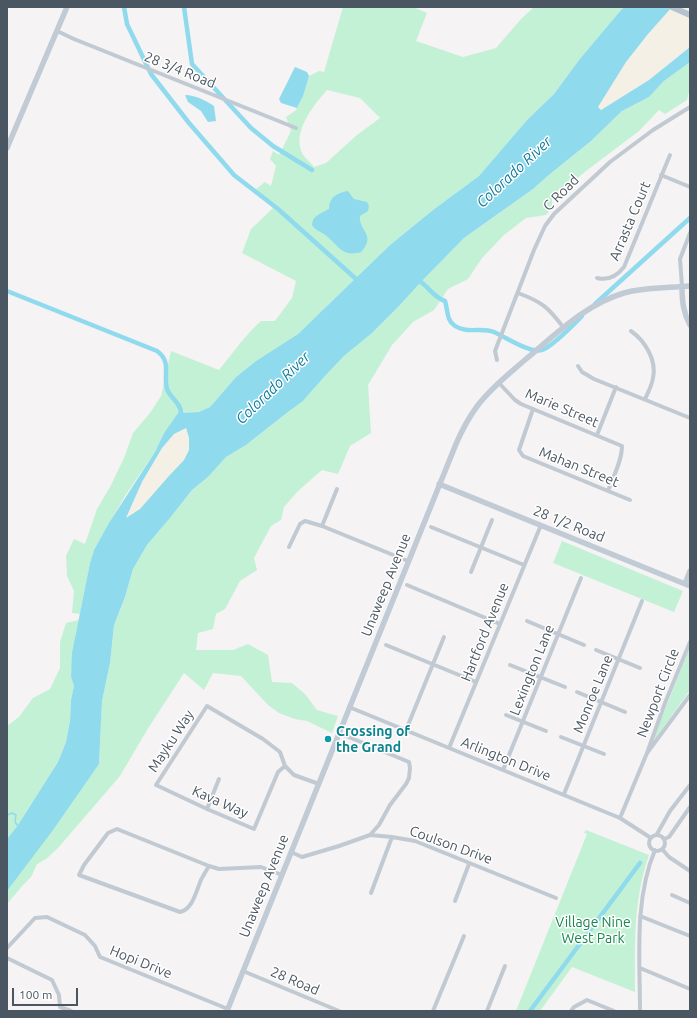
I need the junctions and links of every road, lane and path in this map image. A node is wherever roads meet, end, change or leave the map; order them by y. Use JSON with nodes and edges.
{"nodes":[{"id":1,"x":67,"y":7,"type":"edge"},
{"id":2,"x":672,"y":7,"type":"edge"},
{"id":3,"x":690,"y":15,"type":"edge"},
{"id":4,"x":57,"y":31,"type":"junction"},
{"id":5,"x":690,"y":107,"type":"edge"},
{"id":6,"x":296,"y":128,"type":"dead end"},
{"id":7,"x":7,"y":148,"type":"edge"},
{"id":8,"x":670,"y":155,"type":"dead end"},
{"id":9,"x":661,"y":175,"type":"junction"},
{"id":10,"x":690,"y":187,"type":"edge"},
{"id":11,"x":690,"y":233,"type":"edge"},
{"id":12,"x":597,"y":278,"type":"dead end"},
{"id":13,"x":682,"y":286,"type":"junction"},
{"id":14,"x":690,"y":286,"type":"edge"},
{"id":15,"x":518,"y":293,"type":"junction"},
{"id":16,"x":690,"y":325,"type":"edge"},
{"id":17,"x":563,"y":327,"type":"junction"},
{"id":18,"x":631,"y":331,"type":"dead end"},
{"id":19,"x":497,"y":360,"type":"dead end"},
{"id":20,"x":578,"y":366,"type":"dead end"},
{"id":21,"x":499,"y":383,"type":"junction"},
{"id":22,"x":616,"y":387,"type":"junction"},
{"id":23,"x":646,"y":399,"type":"junction"},
{"id":24,"x":534,"y":409,"type":"junction"},
{"id":25,"x":690,"y":418,"type":"edge"},
{"id":26,"x":597,"y":435,"type":"junction"},
{"id":27,"x":439,"y":484,"type":"junction"},
{"id":28,"x":337,"y":489,"type":"dead end"},
{"id":29,"x":608,"y":491,"type":"junction"},
{"id":30,"x":630,"y":500,"type":"dead end"},
{"id":31,"x":492,"y":520,"type":"dead end"},
{"id":32,"x":540,"y":525,"type":"junction"},
{"id":33,"x":322,"y":526,"type":"junction"},
{"id":34,"x":431,"y":527,"type":"dead end"},
{"id":35,"x":481,"y":547,"type":"junction"},
{"id":36,"x":289,"y":548,"type":"dead end"},
{"id":37,"x":408,"y":561,"type":"junction"},
{"id":38,"x":524,"y":565,"type":"junction"},
{"id":39,"x":690,"y":571,"type":"edge"},
{"id":40,"x":471,"y":572,"type":"dead end"},
{"id":41,"x":581,"y":578,"type":"dead end"},
{"id":42,"x":407,"y":585,"type":"dead end"},
{"id":43,"x":687,"y":585,"type":"edge"},
{"id":44,"x":642,"y":602,"type":"dead end"},
{"id":45,"x":527,"y":621,"type":"dead end"},
{"id":46,"x":500,"y":624,"type":"junction"},
{"id":47,"x":558,"y":634,"type":"junction"},
{"id":48,"x":444,"y":637,"type":"dead end"},
{"id":49,"x":690,"y":642,"type":"edge"},
{"id":50,"x":386,"y":645,"type":"dead end"},
{"id":51,"x":584,"y":645,"type":"dead end"},
{"id":52,"x":596,"y":650,"type":"dead end"},
{"id":53,"x":619,"y":659,"type":"junction"},
{"id":54,"x":433,"y":664,"type":"junction"},
{"id":55,"x":510,"y":665,"type":"dead end"},
{"id":56,"x":640,"y":668,"type":"dead end"},
{"id":57,"x":540,"y":678,"type":"junction"},
{"id":58,"x":476,"y":682,"type":"junction"},
{"id":59,"x":565,"y":687,"type":"dead end"},
{"id":60,"x":577,"y":692,"type":"dead end"},
{"id":61,"x":690,"y":695,"type":"edge"},
{"id":62,"x":601,"y":702,"type":"junction"},
{"id":63,"x":349,"y":707,"type":"junction"},
{"id":64,"x":625,"y":712,"type":"dead end"},
{"id":65,"x":506,"y":715,"type":"dead end"},
{"id":66,"x":523,"y":721,"type":"junction"},
{"id":67,"x":406,"y":730,"type":"junction"},
{"id":68,"x":546,"y":731,"type":"dead end"},
{"id":69,"x":339,"y":733,"type":"junction"},
{"id":70,"x":561,"y":737,"type":"dead end"},
{"id":71,"x":583,"y":746,"type":"junction"},
{"id":72,"x":449,"y":748,"type":"junction"},
{"id":73,"x":647,"y":753,"type":"junction"},
{"id":74,"x":604,"y":754,"type":"dead end"},
{"id":75,"x":285,"y":766,"type":"junction"},
{"id":76,"x":503,"y":770,"type":"junction"},
{"id":77,"x":219,"y":779,"type":"dead end"},
{"id":78,"x":319,"y":784,"type":"junction"},
{"id":79,"x":156,"y":785,"type":"joint"},
{"id":80,"x":690,"y":785,"type":"edge"},
{"id":81,"x":564,"y":794,"type":"junction"},
{"id":82,"x":690,"y":807,"type":"edge"},
{"id":83,"x":207,"y":809,"type":"junction"},
{"id":84,"x":620,"y":818,"type":"junction"},
{"id":85,"x":657,"y":834,"type":"junction"},
{"id":86,"x":370,"y":835,"type":"junction"},
{"id":87,"x":392,"y":837,"type":"junction"},
{"id":88,"x":651,"y":838,"type":"junction"},
{"id":89,"x":664,"y":839,"type":"junction"},
{"id":90,"x":662,"y":849,"type":"junction"},
{"id":91,"x":655,"y":850,"type":"junction"},
{"id":92,"x":291,"y":852,"type":"junction"},
{"id":93,"x":469,"y":864,"type":"junction"},
{"id":94,"x":209,"y":866,"type":"junction"},
{"id":95,"x":690,"y":871,"type":"edge"},
{"id":96,"x":282,"y":875,"type":"junction"},
{"id":97,"x":370,"y":892,"type":"dead end"},
{"id":98,"x":672,"y":895,"type":"dead end"},
{"id":99,"x":556,"y":898,"type":"dead end"},
{"id":100,"x":455,"y":901,"type":"dead end"},
{"id":101,"x":690,"y":903,"type":"edge"},
{"id":102,"x":640,"y":916,"type":"junction"},
{"id":103,"x":464,"y":936,"type":"dead end"},
{"id":104,"x":690,"y":936,"type":"edge"},
{"id":105,"x":7,"y":948,"type":"edge"},
{"id":106,"x":7,"y":958,"type":"edge"},
{"id":107,"x":505,"y":966,"type":"dead end"},
{"id":108,"x":640,"y":968,"type":"junction"},
{"id":109,"x":243,"y":971,"type":"junction"},
{"id":110,"x":690,"y":989,"type":"edge"},
{"id":111,"x":60,"y":1009,"type":"edge"},
{"id":112,"x":227,"y":1010,"type":"edge"},
{"id":113,"x":71,"y":1011,"type":"edge"},
{"id":114,"x":339,"y":1011,"type":"edge"},
{"id":115,"x":433,"y":1011,"type":"edge"},
{"id":116,"x":487,"y":1011,"type":"edge"},
{"id":117,"x":571,"y":1011,"type":"edge"},
{"id":118,"x":614,"y":1011,"type":"edge"},
{"id":119,"x":640,"y":1011,"type":"edge"}],
"edges":[{"from":1,"to":4,"type":"main road"},
{"from":2,"to":3,"type":"main road"},
{"from":4,"to":6,"type":"street","name":"28 3/4 Road"},
{"from":4,"to":7,"type":"main road"},
{"from":5,"to":15,"type":"street","name":"C Road"},
{"from":8,"to":9,"type":"street","name":"Arrasta Court"},
{"from":9,"to":10,"type":"street"},
{"from":9,"to":12,"type":"street","name":"Arrasta Court"},
{"from":11,"to":13,"type":"street"},
{"from":13,"to":14,"type":"main road","name":"Unaweep Avenue"},
{"from":13,"to":16,"type":"main road"},
{"from":13,"to":17,"type":"main road","name":"Unaweep Avenue"},
{"from":15,"to":17,"type":"street"},
{"from":15,"to":19,"type":"street","name":"C Road"},
{"from":17,"to":21,"type":"main road","name":"Unaweep Avenue"},
{"from":18,"to":23,"type":"street"},
{"from":20,"to":22,"type":"street"},
{"from":21,"to":24,"type":"street","name":"Marie Street"},
{"from":21,"to":27,"type":"main road","name":"Unaweep Avenue"},
{"from":22,"to":23,"type":"street"},
{"from":22,"to":26,"type":"street"},
{"from":23,"to":25,"type":"street"},
{"from":24,"to":26,"type":"street","name":"Marie Street"},
{"from":24,"to":29,"type":"street","name":"Mahan Street"},
{"from":26,"to":29,"type":"street","name":"Marie Street"},
{"from":27,"to":32,"type":"main road","name":"28 1/2 Road"},
{"from":27,"to":37,"type":"main road","name":"Unaweep Avenue"},
{"from":28,"to":33,"type":"street"},
{"from":29,"to":30,"type":"street","name":"Mahan Street"},
{"from":31,"to":35,"type":"street"},
{"from":32,"to":38,"type":"street","name":"Hartford Avenue"},
{"from":32,"to":43,"type":"main road","name":"28 1/2 Road"},
{"from":33,"to":36,"type":"street"},
{"from":33,"to":37,"type":"street"},
{"from":34,"to":35,"type":"street"},
{"from":35,"to":38,"type":"street"},
{"from":35,"to":40,"type":"street"},
{"from":37,"to":63,"type":"main road","name":"Unaweep Avenue"},
{"from":38,"to":46,"type":"street","name":"Hartford Avenue"},
{"from":39,"to":43,"type":"main road"},
{"from":41,"to":47,"type":"street","name":"Lexington Lane"},
{"from":42,"to":46,"type":"street"},
{"from":44,"to":53,"type":"street","name":"Monroe Lane"},
{"from":45,"to":47,"type":"street"},
{"from":46,"to":58,"type":"street","name":"Hartford Avenue"},
{"from":47,"to":51,"type":"street"},
{"from":47,"to":57,"type":"street","name":"Lexington Lane"},
{"from":48,"to":54,"type":"street"},
{"from":49,"to":73,"type":"street","name":"Newport Circle"},
{"from":50,"to":54,"type":"street"},
{"from":52,"to":53,"type":"street"},
{"from":53,"to":56,"type":"street"},
{"from":53,"to":62,"type":"street","name":"Monroe Lane"},
{"from":54,"to":58,"type":"street"},
{"from":54,"to":67,"type":"street"},
{"from":55,"to":57,"type":"street"},
{"from":57,"to":59,"type":"street"},
{"from":57,"to":66,"type":"street","name":"Lexington Lane"},
{"from":58,"to":72,"type":"street","name":"Hartford Avenue"},
{"from":60,"to":62,"type":"street"},
{"from":61,"to":73,"type":"street","name":"Newport Circle"},
{"from":62,"to":64,"type":"street"},
{"from":62,"to":71,"type":"street","name":"Monroe Lane"},
{"from":63,"to":67,"type":"street","name":"Arlington Drive"},
{"from":63,"to":69,"type":"main road","name":"Unaweep Avenue"},
{"from":65,"to":66,"type":"street"},
{"from":66,"to":68,"type":"street"},
{"from":66,"to":76,"type":"street","name":"Lexington Lane"},
{"from":67,"to":72,"type":"street","name":"Arlington Drive"},
{"from":69,"to":78,"type":"main road","name":"Unaweep Avenue"},
{"from":69,"to":86,"type":"street"},
{"from":70,"to":71,"type":"street"},
{"from":71,"to":74,"type":"street"},
{"from":71,"to":81,"type":"street","name":"Monroe Lane"},
{"from":72,"to":76,"type":"street","name":"Arlington Drive"},
{"from":73,"to":84,"type":"street","name":"Newport Circle"},
{"from":75,"to":78,"type":"street","name":"Mayku Way"},
{"from":75,"to":79,"type":"street","name":"Mayku Way"},
{"from":75,"to":83,"type":"street","name":"Kava Way"},
{"from":76,"to":81,"type":"street","name":"Arlington Drive"},
{"from":77,"to":83,"type":"street"},
{"from":78,"to":92,"type":"main road","name":"Unaweep Avenue"},
{"from":79,"to":83,"type":"street","name":"Kava Way"},
{"from":80,"to":85,"type":"street"},
{"from":81,"to":84,"type":"street","name":"Arlington Drive"},
{"from":82,"to":89,"type":"street"},
{"from":84,"to":88,"type":"street","name":"Arlington Drive"},
{"from":85,"to":88,"type":"street"},
{"from":85,"to":89,"type":"street"},
{"from":86,"to":87,"type":"street","name":"Coulson Drive"},
{"from":86,"to":92,"type":"street","name":"Coulson Drive"},
{"from":87,"to":93,"type":"street","name":"Coulson Drive"},
{"from":87,"to":97,"type":"street"},
{"from":88,"to":91,"type":"street"},
{"from":89,"to":90,"type":"street"},
{"from":90,"to":91,"type":"street"},
{"from":90,"to":95,"type":"street"},
{"from":91,"to":102,"type":"street"},
{"from":92,"to":96,"type":"main road","name":"Unaweep Avenue"},
{"from":93,"to":99,"type":"street","name":"Coulson Drive"},
{"from":93,"to":100,"type":"street"},
{"from":94,"to":94,"type":"street"},
{"from":94,"to":96,"type":"street"},
{"from":96,"to":109,"type":"main road","name":"Unaweep Avenue"},
{"from":98,"to":101,"type":"street"},
{"from":102,"to":104,"type":"street"},
{"from":102,"to":108,"type":"street"},
{"from":103,"to":115,"type":"street"},
{"from":105,"to":112,"type":"street","name":"Hopi Drive"},
{"from":106,"to":111,"type":"street"},
{"from":107,"to":116,"type":"street"},
{"from":108,"to":110,"type":"street"},
{"from":108,"to":119,"type":"street"},
{"from":109,"to":112,"type":"main road","name":"Unaweep Avenue"},
{"from":109,"to":114,"type":"street","name":"28 Road"},
{"from":111,"to":113,"type":"street"},
{"from":117,"to":118,"type":"street"}]}
